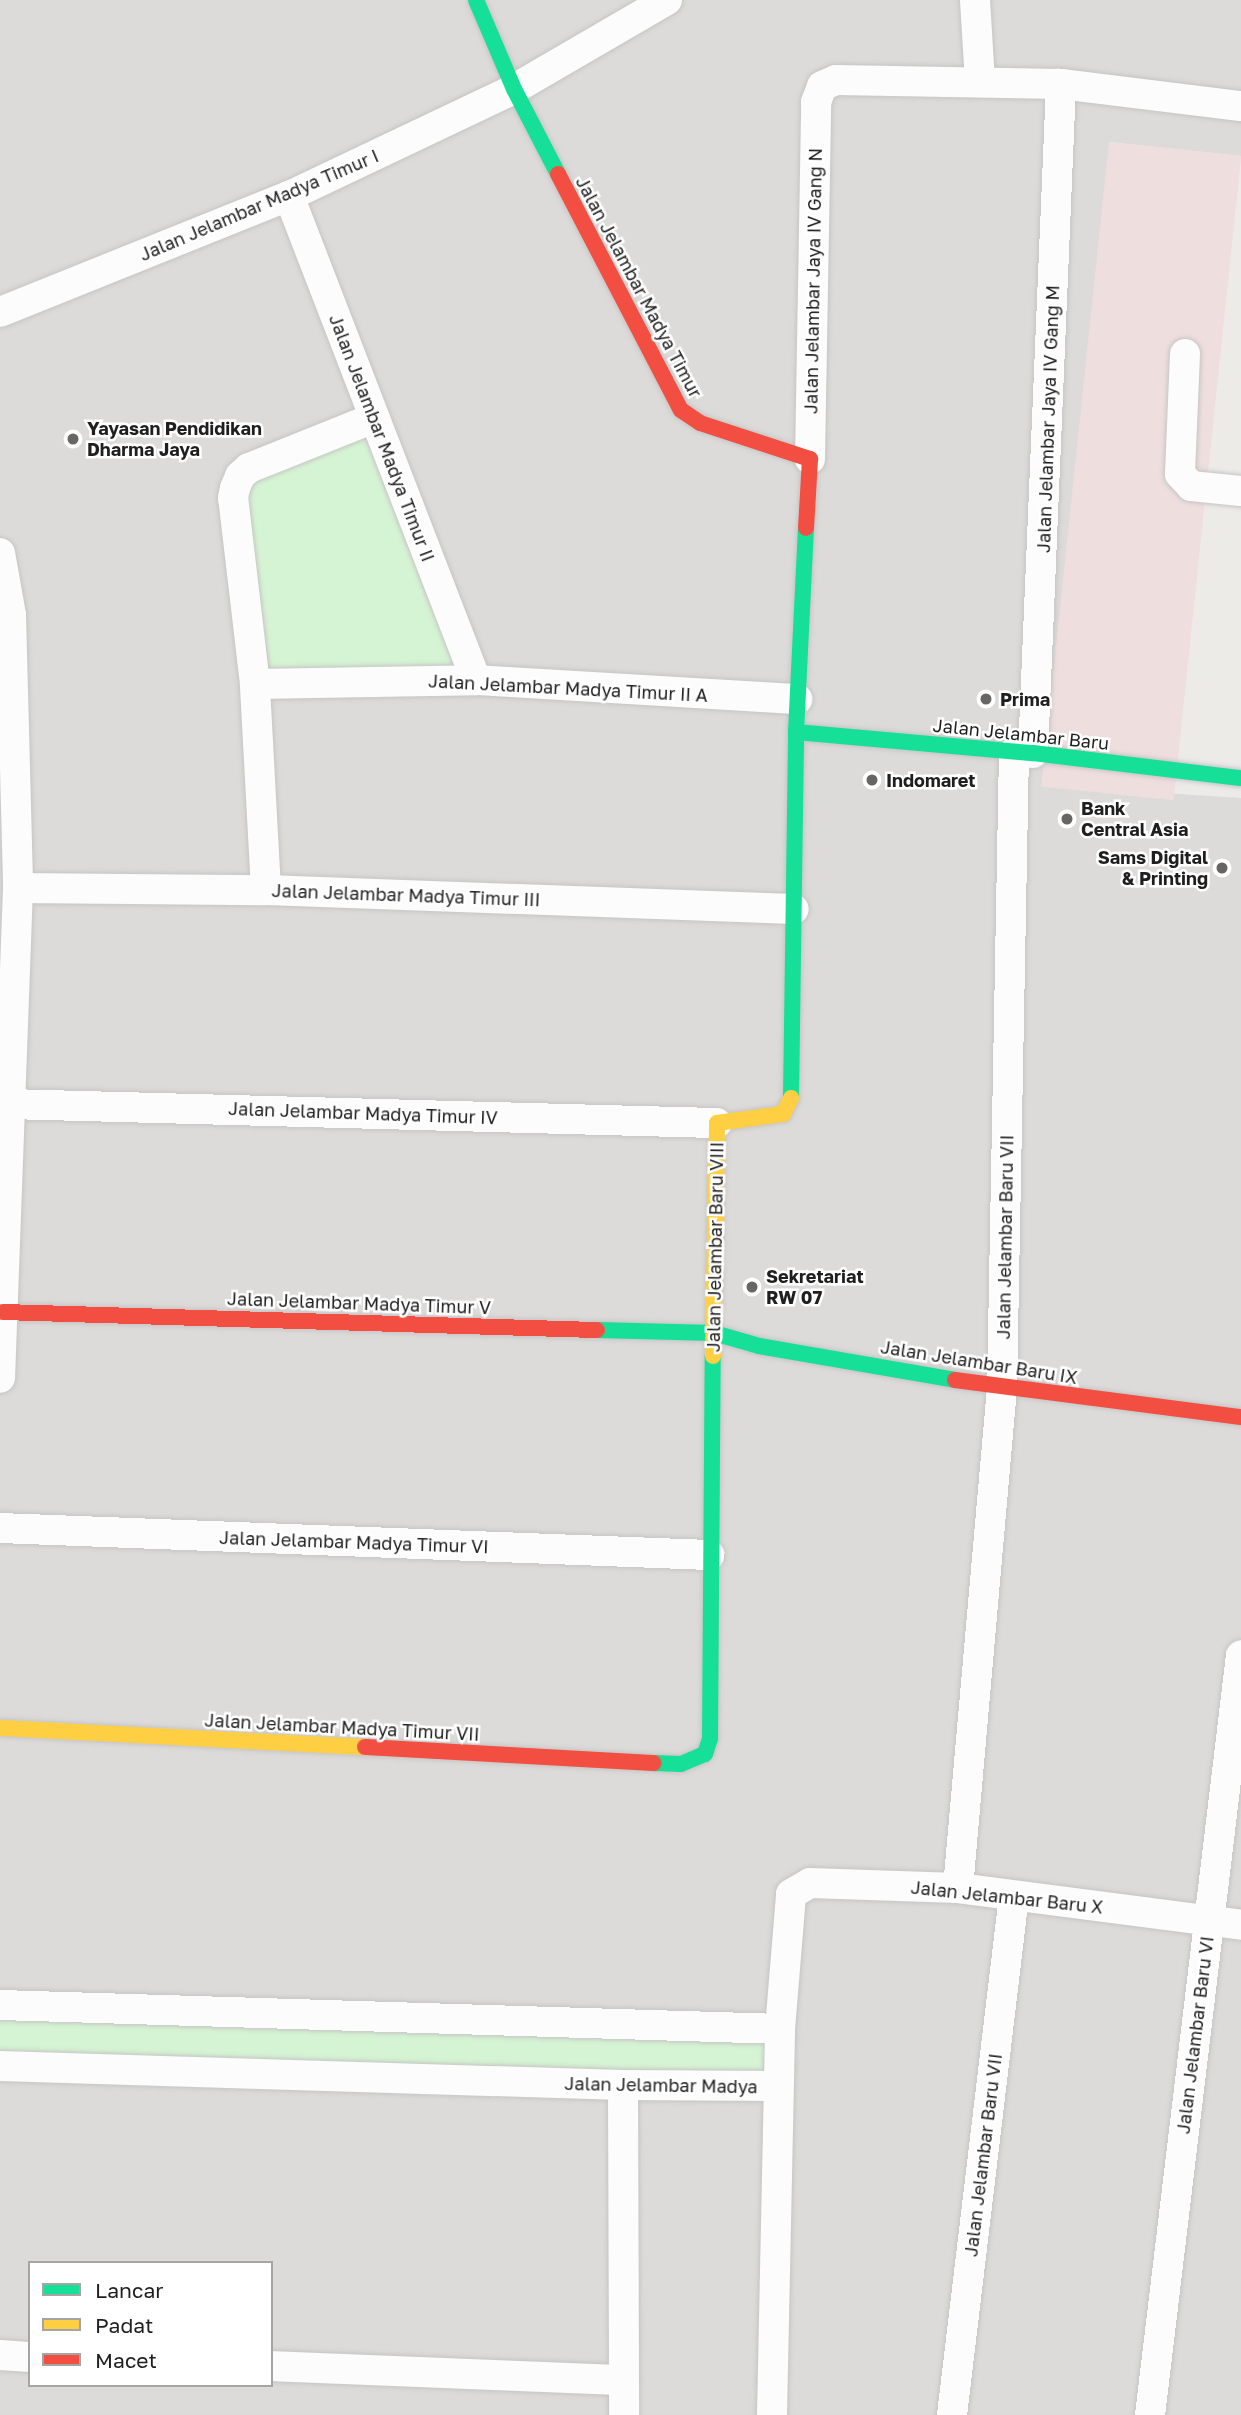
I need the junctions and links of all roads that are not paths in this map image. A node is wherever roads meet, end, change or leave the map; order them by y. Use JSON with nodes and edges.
{"nodes":[{"id":1,"x":476,"y":0,"type":"edge"},
{"id":2,"x":667,"y":0,"type":"edge"},
{"id":3,"x":975,"y":0,"type":"edge"},
{"id":4,"x":980,"y":82,"type":"junction"},
{"id":5,"x":1061,"y":84,"type":"junction"},
{"id":6,"x":514,"y":89,"type":"junction"},
{"id":7,"x":1241,"y":106,"type":"edge"},
{"id":8,"x":289,"y":196,"type":"junction"},
{"id":9,"x":0,"y":312,"type":"edge"},
{"id":10,"x":1185,"y":354,"type":"dead end"},
{"id":11,"x":374,"y":418,"type":"junction"},
{"id":12,"x":810,"y":459,"type":"junction"},
{"id":13,"x":1241,"y":491,"type":"edge"},
{"id":14,"x":0,"y":553,"type":"edge"},
{"id":15,"x":476,"y":680,"type":"junction"},
{"id":16,"x":255,"y":684,"type":"junction"},
{"id":17,"x":797,"y":699,"type":"junction"},
{"id":18,"x":796,"y":732,"type":"junction"},
{"id":19,"x":1023,"y":752,"type":"junction"},
{"id":20,"x":1241,"y":778,"type":"edge"},
{"id":21,"x":18,"y":888,"type":"junction"},
{"id":22,"x":266,"y":890,"type":"junction"},
{"id":23,"x":794,"y":909,"type":"junction"},
{"id":24,"x":8,"y":1104,"type":"junction"},
{"id":25,"x":718,"y":1123,"type":"junction"},
{"id":26,"x":3,"y":1312,"type":"junction"},
{"id":27,"x":714,"y":1333,"type":"junction"},
{"id":28,"x":0,"y":1378,"type":"edge"},
{"id":29,"x":1002,"y":1388,"type":"junction"},
{"id":30,"x":1241,"y":1417,"type":"edge"},
{"id":31,"x":0,"y":1528,"type":"edge"},
{"id":32,"x":709,"y":1555,"type":"junction"},
{"id":33,"x":1241,"y":1654,"type":"edge"},
{"id":34,"x":0,"y":1728,"type":"edge"},
{"id":35,"x":681,"y":1764,"type":"joint"},
{"id":36,"x":958,"y":1888,"type":"junction"},
{"id":37,"x":1014,"y":1896,"type":"junction"},
{"id":38,"x":1208,"y":1920,"type":"junction"},
{"id":39,"x":1241,"y":1925,"type":"edge"},
{"id":40,"x":0,"y":2005,"type":"edge"},
{"id":41,"x":780,"y":2029,"type":"junction"},
{"id":42,"x":0,"y":2066,"type":"edge"},
{"id":43,"x":623,"y":2085,"type":"junction"},
{"id":44,"x":778,"y":2087,"type":"junction"},
{"id":45,"x":0,"y":2356,"type":"edge"},
{"id":46,"x":28,"y":2357,"type":"edge"},
{"id":47,"x":273,"y":2366,"type":"edge"},
{"id":48,"x":623,"y":2380,"type":"junction"},
{"id":49,"x":624,"y":2415,"type":"edge"},
{"id":50,"x":772,"y":2415,"type":"edge"},
{"id":51,"x":953,"y":2415,"type":"edge"},
{"id":52,"x":1150,"y":2415,"type":"edge"}],
"edges":[{"from":1,"to":6,"type":"street","name":"Jalan Jelambar Madya Timur"},
{"from":2,"to":6,"type":"street","name":"Jalan Jelambar Madya Timur I"},
{"from":3,"to":4,"type":"street"},
{"from":4,"to":5,"type":"street"},
{"from":4,"to":12,"type":"street","name":"Jalan Jelambar Jaya IV Gang N"},
{"from":5,"to":7,"type":"street"},
{"from":5,"to":19,"type":"street","name":"Jalan Jelambar Jaya IV Gang M"},
{"from":6,"to":8,"type":"street","name":"Jalan Jelambar Madya Timur I"},
{"from":6,"to":12,"type":"street","name":"Jalan Jelambar Madya Timur"},
{"from":8,"to":9,"type":"street","name":"Jalan Jelambar Madya Timur I"},
{"from":8,"to":11,"type":"street","name":"Jalan Jelambar Madya Timur II"},
{"from":10,"to":13,"type":"street"},
{"from":11,"to":15,"type":"street","name":"Jalan Jelambar Madya Timur II"},
{"from":11,"to":16,"type":"street"},
{"from":12,"to":17,"type":"street"},
{"from":14,"to":21,"type":"street"},
{"from":15,"to":16,"type":"street","name":"Jalan Jelambar Madya Timur II A"},
{"from":15,"to":17,"type":"street","name":"Jalan Jelambar Madya Timur II A"},
{"from":16,"to":22,"type":"street"},
{"from":17,"to":18,"type":"street"},
{"from":18,"to":19,"type":"street","name":"Jalan Jelambar Baru"},
{"from":18,"to":23,"type":"street","name":"Jalan Jelambar Baru VIII"},
{"from":19,"to":20,"type":"street","name":"Jalan Jelambar Baru"},
{"from":19,"to":29,"type":"street","name":"Jalan Jelambar Baru VII"},
{"from":21,"to":22,"type":"street","name":"Jalan Jelambar Madya Timur III"},
{"from":21,"to":24,"type":"street"},
{"from":22,"to":23,"type":"street","name":"Jalan Jelambar Madya Timur III"},
{"from":23,"to":25,"type":"street","name":"Jalan Jelambar Baru VIII"},
{"from":24,"to":25,"type":"street","name":"Jalan Jelambar Madya Timur IV"},
{"from":24,"to":26,"type":"street"},
{"from":25,"to":27,"type":"street","name":"Jalan Jelambar Baru VIII"},
{"from":26,"to":27,"type":"street","name":"Jalan Jelambar Madya Timur V"},
{"from":26,"to":28,"type":"street"},
{"from":27,"to":29,"type":"street","name":"Jalan Jelambar Baru IX"},
{"from":27,"to":32,"type":"street","name":"Jalan Jelambar Baru VIII"},
{"from":29,"to":30,"type":"street","name":"Jalan Jelambar Baru IX"},
{"from":29,"to":36,"type":"street","name":"Jalan Jelambar Baru VII"},
{"from":31,"to":32,"type":"street","name":"Jalan Jelambar Madya Timur VI"},
{"from":32,"to":35,"type":"street","name":"Jalan Jelambar Baru VIII"},
{"from":33,"to":38,"type":"street","name":"Jalan Jelambar Baru VI"},
{"from":34,"to":35,"type":"street","name":"Jalan Jelambar Madya Timur VII"},
{"from":36,"to":37,"type":"street","name":"Jalan Jelambar Baru X"},
{"from":36,"to":41,"type":"street","name":"Jalan Jelambar Baru X"},
{"from":37,"to":38,"type":"street","name":"Jalan Jelambar Baru X"},
{"from":37,"to":51,"type":"street","name":"Jalan Jelambar Baru VII"},
{"from":38,"to":39,"type":"street","name":"Jalan Jelambar Baru X"},
{"from":38,"to":52,"type":"street","name":"Jalan Jelambar Baru VI"},
{"from":40,"to":41,"type":"street"},
{"from":41,"to":44,"type":"street","name":"Jalan Jelambar Madya"},
{"from":42,"to":43,"type":"street","name":"Jalan Jelambar Madya"},
{"from":43,"to":44,"type":"street","name":"Jalan Jelambar Madya"},
{"from":43,"to":48,"type":"street"},
{"from":44,"to":50,"type":"street"},
{"from":45,"to":46,"type":"street"},
{"from":47,"to":48,"type":"street"},
{"from":48,"to":49,"type":"street"}]}
